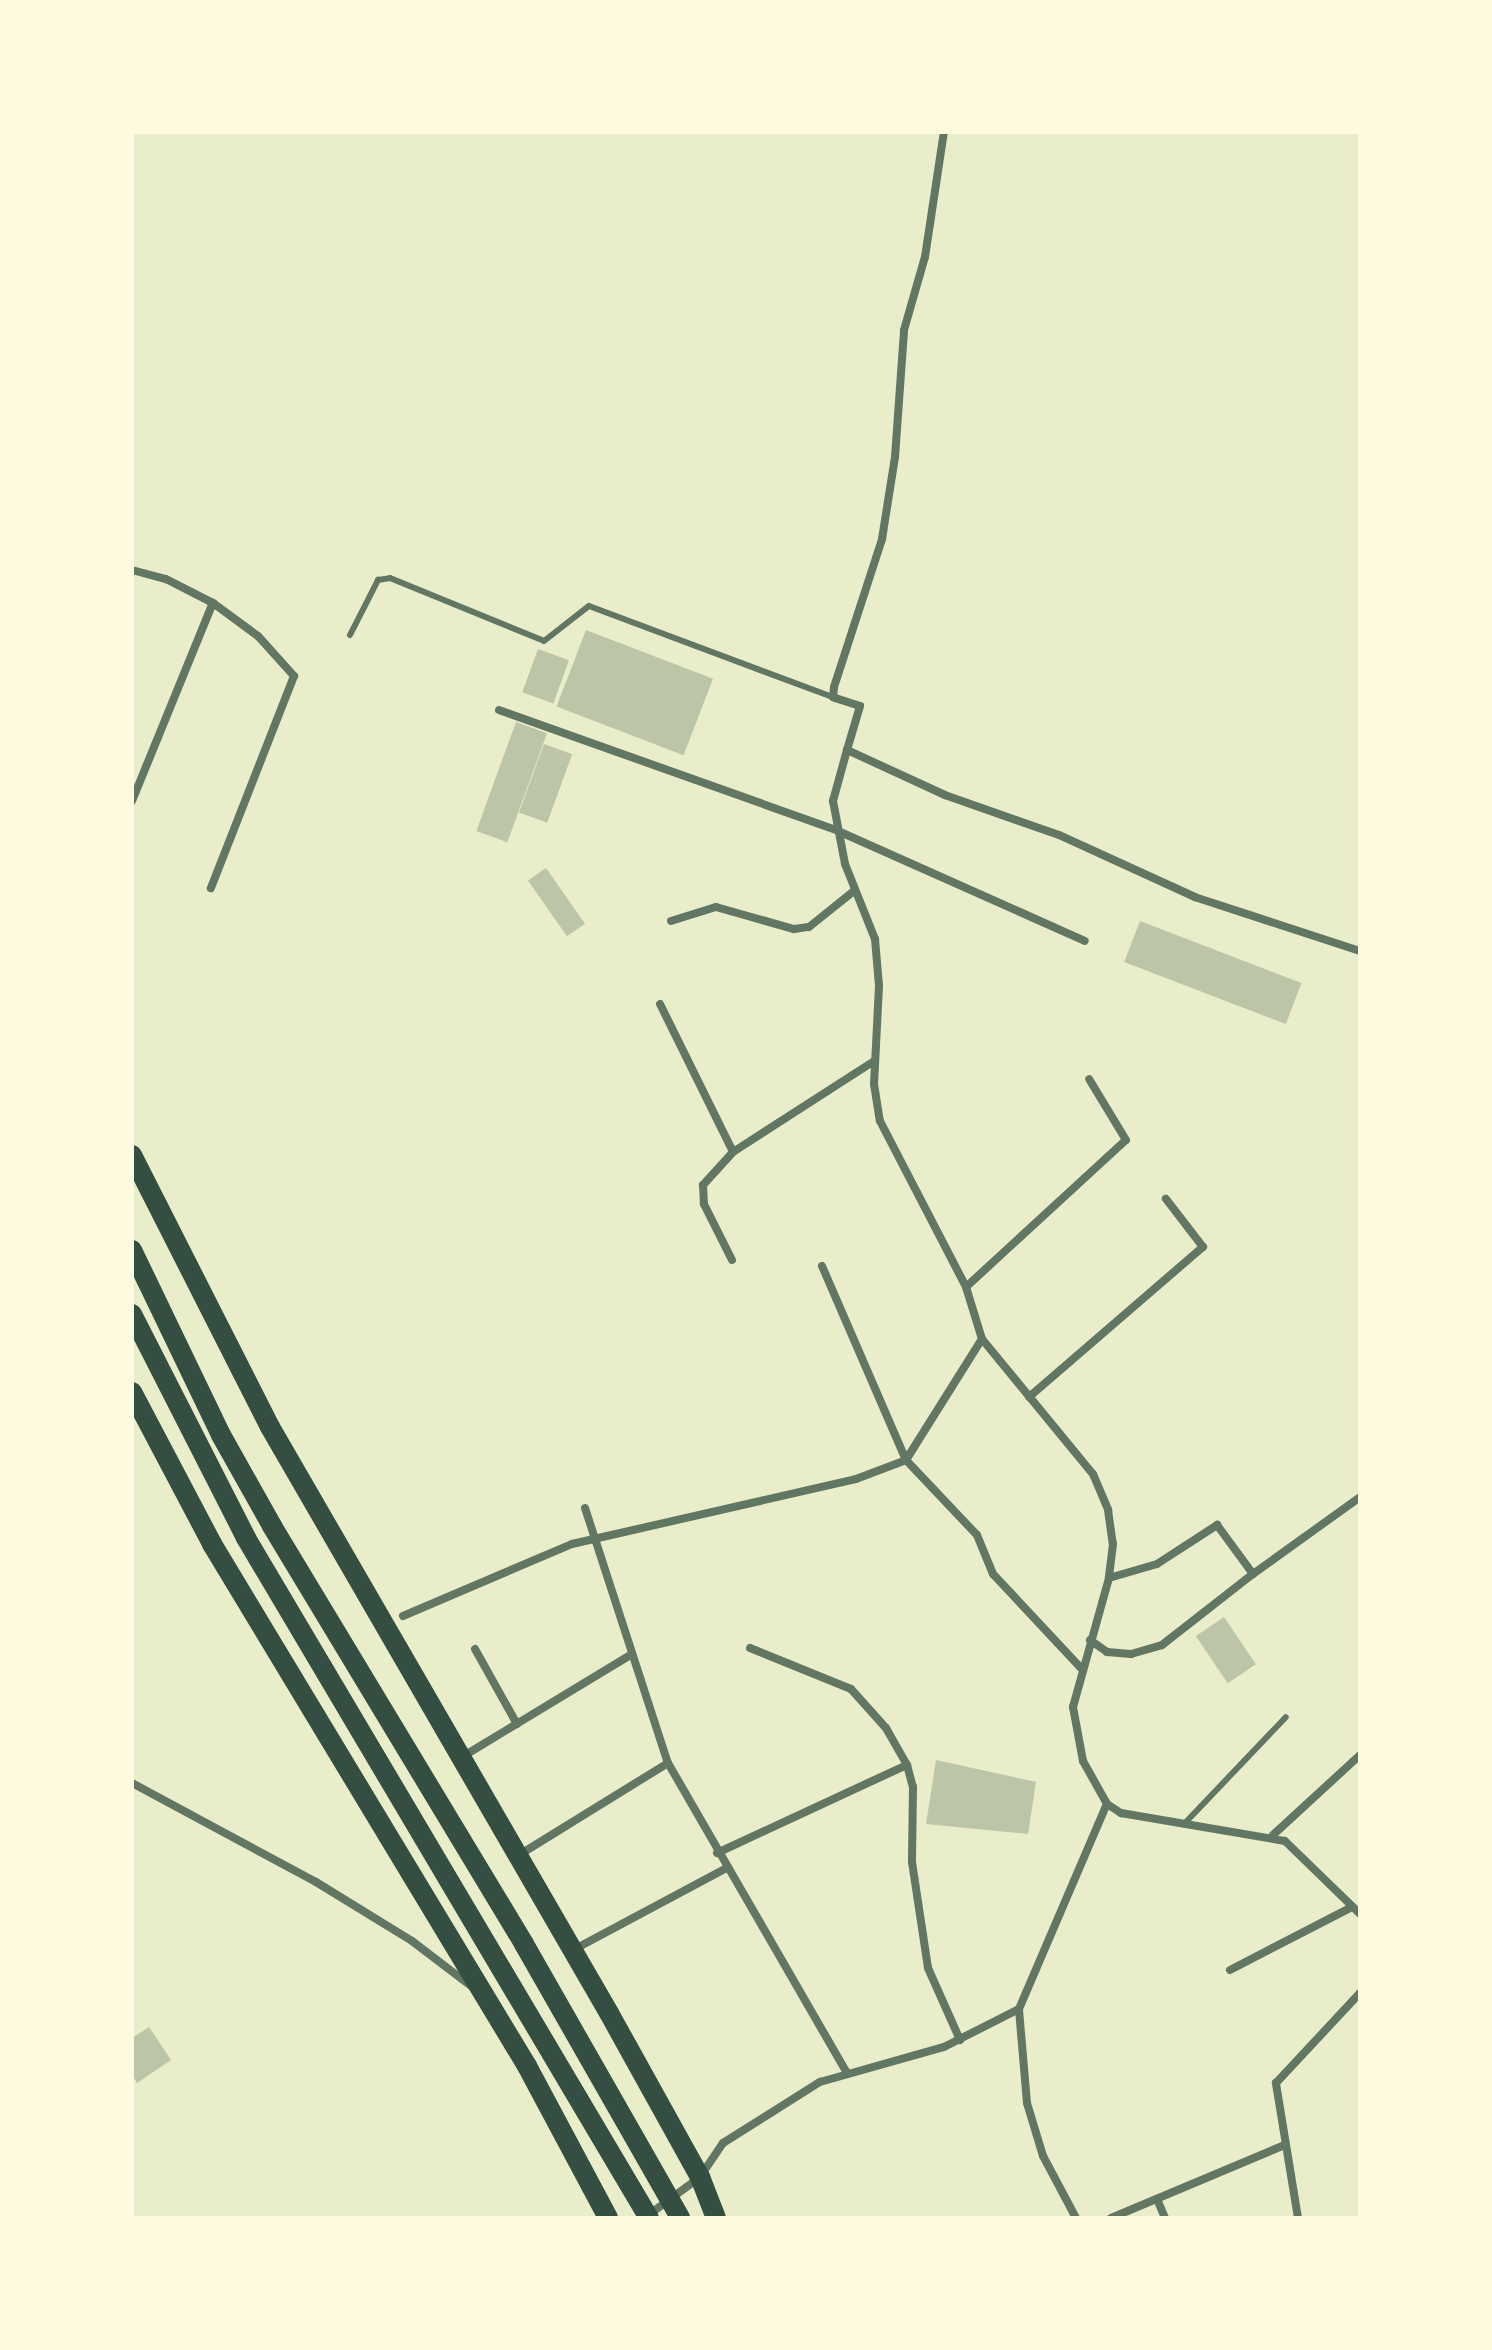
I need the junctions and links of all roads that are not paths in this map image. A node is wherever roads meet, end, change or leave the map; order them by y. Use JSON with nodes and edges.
{"nodes":[{"id":1,"x":944,"y":132,"type":"edge"},
{"id":2,"x":132,"y":570,"type":"edge"},
{"id":3,"x":213,"y":603,"type":"junction"},
{"id":4,"x":350,"y":635,"type":"dead end"},
{"id":5,"x":833,"y":697,"type":"junction"},
{"id":6,"x":499,"y":710,"type":"dead end"},
{"id":7,"x":847,"y":750,"type":"junction"},
{"id":8,"x":132,"y":801,"type":"edge"},
{"id":9,"x":838,"y":831,"type":"junction"},
{"id":10,"x":211,"y":888,"type":"dead end"},
{"id":11,"x":855,"y":890,"type":"junction"},
{"id":12,"x":671,"y":921,"type":"dead end"},
{"id":13,"x":1085,"y":941,"type":"dead end"},
{"id":14,"x":1360,"y":951,"type":"edge"},
{"id":15,"x":660,"y":1004,"type":"dead end"},
{"id":16,"x":874,"y":1061,"type":"junction"},
{"id":17,"x":1089,"y":1079,"type":"dead end"},
{"id":18,"x":733,"y":1152,"type":"junction"},
{"id":19,"x":132,"y":1155,"type":"edge"},
{"id":20,"x":1166,"y":1199,"type":"dead end"},
{"id":21,"x":132,"y":1250,"type":"edge"},
{"id":22,"x":732,"y":1260,"type":"dead end"},
{"id":23,"x":822,"y":1266,"type":"dead end"},
{"id":24,"x":966,"y":1287,"type":"junction"},
{"id":25,"x":132,"y":1314,"type":"edge"},
{"id":26,"x":982,"y":1339,"type":"junction"},
{"id":27,"x":132,"y":1392,"type":"edge"},
{"id":28,"x":1029,"y":1397,"type":"junction"},
{"id":29,"x":906,"y":1460,"type":"junction"},
{"id":30,"x":1360,"y":1497,"type":"edge"},
{"id":31,"x":585,"y":1508,"type":"dead end"},
{"id":32,"x":593,"y":1539,"type":"junction"},
{"id":33,"x":1253,"y":1574,"type":"junction"},
{"id":34,"x":1109,"y":1578,"type":"junction"},
{"id":35,"x":403,"y":1616,"type":"dead end"},
{"id":36,"x":1090,"y":1640,"type":"junction"},
{"id":37,"x":750,"y":1648,"type":"dead end"},
{"id":38,"x":475,"y":1649,"type":"dead end"},
{"id":39,"x":629,"y":1656,"type":"junction"},
{"id":40,"x":1081,"y":1668,"type":"junction"},
{"id":41,"x":1286,"y":1717,"type":"dead end"},
{"id":42,"x":517,"y":1724,"type":"junction"},
{"id":43,"x":1360,"y":1755,"type":"edge"},
{"id":44,"x":461,"y":1757,"type":"junction"},
{"id":45,"x":668,"y":1763,"type":"junction"},
{"id":46,"x":907,"y":1765,"type":"junction"},
{"id":47,"x":132,"y":1783,"type":"edge"},
{"id":48,"x":1107,"y":1804,"type":"junction"},
{"id":49,"x":1185,"y":1823,"type":"junction"},
{"id":50,"x":1273,"y":1835,"type":"junction"},
{"id":51,"x":717,"y":1853,"type":"junction"},
{"id":52,"x":518,"y":1855,"type":"junction"},
{"id":53,"x":725,"y":1869,"type":"junction"},
{"id":54,"x":1352,"y":1907,"type":"junction"},
{"id":55,"x":1360,"y":1914,"type":"edge"},
{"id":56,"x":573,"y":1950,"type":"junction"},
{"id":57,"x":1230,"y":1970,"type":"dead end"},
{"id":58,"x":1360,"y":1993,"type":"edge"},
{"id":59,"x":484,"y":1996,"type":"junction"},
{"id":60,"x":1019,"y":2009,"type":"junction"},
{"id":61,"x":960,"y":2040,"type":"junction"},
{"id":62,"x":847,"y":2073,"type":"junction"},
{"id":63,"x":1285,"y":2145,"type":"junction"},
{"id":64,"x":700,"y":2177,"type":"junction"},
{"id":65,"x":1157,"y":2199,"type":"junction"},
{"id":66,"x":608,"y":2218,"type":"edge"},
{"id":67,"x":647,"y":2218,"type":"edge"},
{"id":68,"x":680,"y":2218,"type":"edge"},
{"id":69,"x":716,"y":2218,"type":"edge"},
{"id":70,"x":1076,"y":2218,"type":"edge"},
{"id":71,"x":1111,"y":2218,"type":"edge"},
{"id":72,"x":1165,"y":2218,"type":"edge"},
{"id":73,"x":1298,"y":2218,"type":"edge"}],
"edges":[{"from":1,"to":5,"type":"street"},
{"from":2,"to":3,"type":"street"},
{"from":3,"to":8,"type":"street"},
{"from":3,"to":10,"type":"street"},
{"from":4,"to":5,"type":"lane"},
{"from":5,"to":7,"type":"street"},
{"from":6,"to":9,"type":"street"},
{"from":7,"to":9,"type":"street"},
{"from":7,"to":14,"type":"street"},
{"from":9,"to":11,"type":"street"},
{"from":9,"to":13,"type":"street"},
{"from":11,"to":12,"type":"street"},
{"from":11,"to":16,"type":"street"},
{"from":15,"to":18,"type":"street"},
{"from":16,"to":18,"type":"street"},
{"from":16,"to":24,"type":"street"},
{"from":17,"to":24,"type":"street"},
{"from":18,"to":22,"type":"street"},
{"from":19,"to":44,"type":"main road"},
{"from":20,"to":28,"type":"street"},
{"from":21,"to":68,"type":"main road"},
{"from":23,"to":29,"type":"street"},
{"from":24,"to":26,"type":"street"},
{"from":25,"to":67,"type":"main road"},
{"from":26,"to":28,"type":"street"},
{"from":26,"to":29,"type":"street"},
{"from":27,"to":59,"type":"main road"},
{"from":28,"to":34,"type":"street"},
{"from":29,"to":32,"type":"street"},
{"from":29,"to":40,"type":"street"},
{"from":30,"to":33,"type":"street"},
{"from":31,"to":32,"type":"street"},
{"from":32,"to":35,"type":"street"},
{"from":32,"to":39,"type":"street"},
{"from":33,"to":34,"type":"street"},
{"from":33,"to":36,"type":"street"},
{"from":34,"to":36,"type":"street"},
{"from":36,"to":40,"type":"street"},
{"from":37,"to":46,"type":"street"},
{"from":38,"to":42,"type":"street"},
{"from":39,"to":42,"type":"street"},
{"from":39,"to":45,"type":"street"},
{"from":40,"to":48,"type":"street"},
{"from":41,"to":49,"type":"lane"},
{"from":42,"to":44,"type":"street"},
{"from":43,"to":50,"type":"street"},
{"from":44,"to":52,"type":"main road"},
{"from":45,"to":51,"type":"street"},
{"from":45,"to":52,"type":"street"},
{"from":46,"to":51,"type":"street"},
{"from":46,"to":61,"type":"street"},
{"from":47,"to":59,"type":"street"},
{"from":48,"to":49,"type":"street"},
{"from":48,"to":60,"type":"street"},
{"from":49,"to":50,"type":"street"},
{"from":50,"to":54,"type":"street"},
{"from":51,"to":53,"type":"street"},
{"from":52,"to":56,"type":"main road"},
{"from":53,"to":56,"type":"street"},
{"from":53,"to":62,"type":"street"},
{"from":54,"to":55,"type":"street"},
{"from":54,"to":57,"type":"street"},
{"from":56,"to":64,"type":"main road"},
{"from":58,"to":63,"type":"street"},
{"from":59,"to":66,"type":"main road"},
{"from":60,"to":61,"type":"street"},
{"from":60,"to":70,"type":"street"},
{"from":61,"to":62,"type":"street"},
{"from":62,"to":64,"type":"street"},
{"from":63,"to":65,"type":"street"},
{"from":63,"to":73,"type":"street"},
{"from":64,"to":67,"type":"street"},
{"from":64,"to":69,"type":"main road"},
{"from":65,"to":71,"type":"street"},
{"from":65,"to":72,"type":"street"}]}
